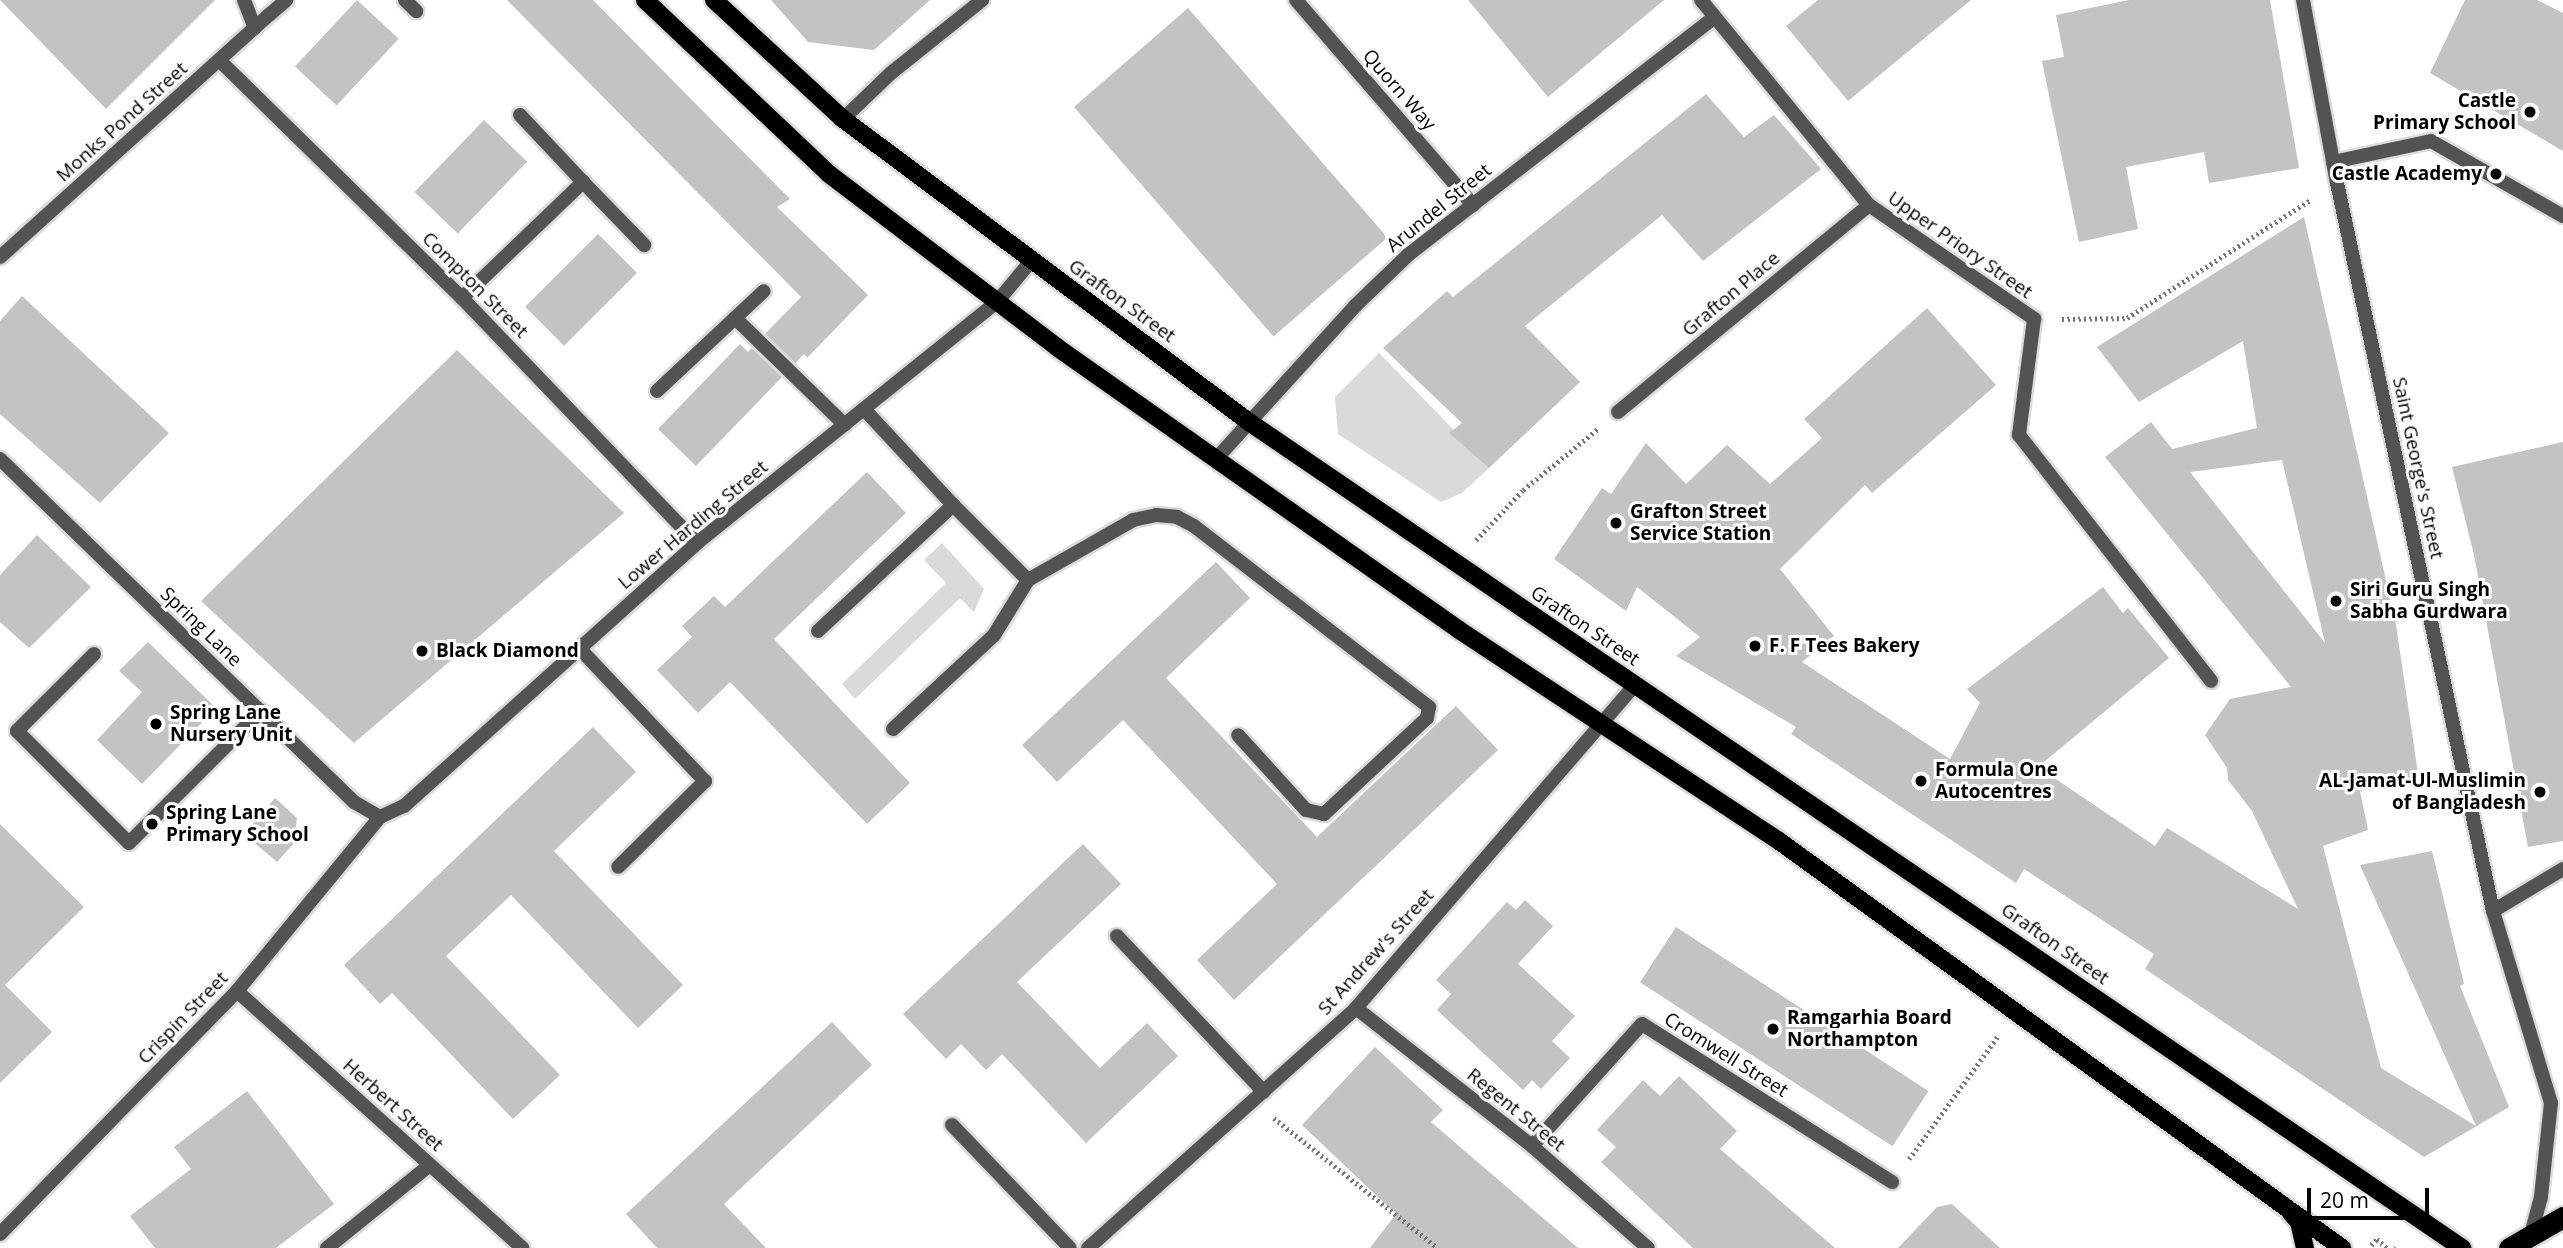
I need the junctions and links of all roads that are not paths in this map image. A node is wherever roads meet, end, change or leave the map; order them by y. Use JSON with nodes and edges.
{"nodes":[{"id":1,"x":244,"y":0,"type":"edge"},
{"id":2,"x":286,"y":0,"type":"edge"},
{"id":3,"x":405,"y":0,"type":"edge"},
{"id":4,"x":645,"y":0,"type":"edge"},
{"id":5,"x":714,"y":0,"type":"edge"},
{"id":6,"x":982,"y":0,"type":"edge"},
{"id":7,"x":1296,"y":0,"type":"edge"},
{"id":8,"x":1701,"y":0,"type":"edge"},
{"id":9,"x":2303,"y":0,"type":"edge"},
{"id":10,"x":416,"y":11,"type":"dead end"},
{"id":11,"x":1715,"y":17,"type":"junction"},
{"id":12,"x":255,"y":28,"type":"junction"},
{"id":13,"x":220,"y":61,"type":"junction"},
{"id":14,"x":520,"y":115,"type":"dead end"},
{"id":15,"x":844,"y":120,"type":"junction"},
{"id":16,"x":2333,"y":162,"type":"junction"},
{"id":17,"x":583,"y":182,"type":"junction"},
{"id":18,"x":1473,"y":205,"type":"junction"},
{"id":19,"x":1869,"y":205,"type":"junction"},
{"id":20,"x":2563,"y":216,"type":"edge"},
{"id":21,"x":644,"y":245,"type":"dead end"},
{"id":22,"x":0,"y":257,"type":"edge"},
{"id":23,"x":1031,"y":261,"type":"junction"},
{"id":24,"x":764,"y":291,"type":"dead end"},
{"id":25,"x":462,"y":298,"type":"junction"},
{"id":26,"x":997,"y":302,"type":"junction"},
{"id":27,"x":735,"y":318,"type":"junction"},
{"id":28,"x":657,"y":391,"type":"dead end"},
{"id":29,"x":864,"y":409,"type":"junction"},
{"id":30,"x":1618,"y":412,"type":"road end"},
{"id":31,"x":1249,"y":422,"type":"junction"},
{"id":32,"x":845,"y":425,"type":"junction"},
{"id":33,"x":0,"y":459,"type":"edge"},
{"id":34,"x":1215,"y":460,"type":"junction"},
{"id":35,"x":953,"y":505,"type":"junction"},
{"id":36,"x":697,"y":543,"type":"junction"},
{"id":37,"x":1028,"y":580,"type":"junction"},
{"id":38,"x":818,"y":631,"type":"dead end"},
{"id":39,"x":580,"y":649,"type":"junction"},
{"id":40,"x":94,"y":654,"type":"dead end"},
{"id":41,"x":2211,"y":681,"type":"dead end"},
{"id":42,"x":1635,"y":685,"type":"junction"},
{"id":43,"x":261,"y":711,"type":"junction"},
{"id":44,"x":1603,"y":725,"type":"junction"},
{"id":45,"x":893,"y":729,"type":"dead end"},
{"id":46,"x":1238,"y":735,"type":"dead end"},
{"id":47,"x":380,"y":817,"type":"junction"},
{"id":48,"x":618,"y":867,"type":"dead end"},
{"id":49,"x":2563,"y":869,"type":"edge"},
{"id":50,"x":2493,"y":911,"type":"junction"},
{"id":51,"x":1116,"y":936,"type":"dead end"},
{"id":52,"x":237,"y":991,"type":"junction"},
{"id":53,"x":1356,"y":1008,"type":"junction"},
{"id":54,"x":1259,"y":1097,"type":"junction"},
{"id":55,"x":2551,"y":1103,"type":"junction"},
{"id":56,"x":2563,"y":1115,"type":"edge"},
{"id":57,"x":952,"y":1125,"type":"dead end"},
{"id":58,"x":1532,"y":1146,"type":"junction"},
{"id":59,"x":430,"y":1165,"type":"junction"},
{"id":60,"x":1892,"y":1182,"type":"road end"},
{"id":61,"x":2284,"y":1205,"type":"junction"},
{"id":62,"x":2563,"y":1217,"type":"edge"},
{"id":63,"x":0,"y":1234,"type":"edge"},
{"id":64,"x":2531,"y":1235,"type":"junction"},
{"id":65,"x":327,"y":1248,"type":"edge"},
{"id":66,"x":522,"y":1248,"type":"edge"},
{"id":67,"x":1070,"y":1248,"type":"edge"},
{"id":68,"x":1088,"y":1248,"type":"edge"},
{"id":69,"x":1648,"y":1248,"type":"edge"},
{"id":70,"x":2305,"y":1248,"type":"edge"},
{"id":71,"x":2342,"y":1248,"type":"edge"},
{"id":72,"x":2462,"y":1248,"type":"edge"},
{"id":73,"x":2509,"y":1248,"type":"edge"}],
"edges":[{"from":1,"to":12,"type":"street"},
{"from":2,"to":12,"type":"street","name":"Monks Pond Street"},
{"from":3,"to":10,"type":"street"},
{"from":4,"to":26,"type":"main road"},
{"from":5,"to":15,"type":"main road","name":"Grafton Street"},
{"from":6,"to":15,"type":"street"},
{"from":7,"to":18,"type":"street","name":"Quorn Way"},
{"from":8,"to":11,"type":"street","name":"Upper Priory Street"},
{"from":9,"to":16,"type":"street","name":"Saint George's Street"},
{"from":11,"to":18,"type":"street","name":"Arundel Street"},
{"from":11,"to":19,"type":"street","name":"Upper Priory Street"},
{"from":12,"to":13,"type":"street","name":"Monks Pond Street"},
{"from":13,"to":22,"type":"street","name":"Monks Pond Street"},
{"from":13,"to":25,"type":"street","name":"Compton Street"},
{"from":14,"to":17,"type":"street"},
{"from":15,"to":23,"type":"main road","name":"Grafton Street"},
{"from":16,"to":20,"type":"street"},
{"from":16,"to":50,"type":"street","name":"Saint George's Street"},
{"from":17,"to":21,"type":"street"},
{"from":17,"to":25,"type":"street"},
{"from":18,"to":31,"type":"street","name":"Arundel Street"},
{"from":19,"to":30,"type":"street","name":"Grafton Place"},
{"from":19,"to":41,"type":"street","name":"Upper Priory Street"},
{"from":23,"to":26,"type":"street","name":"Lower Harding Street"},
{"from":23,"to":31,"type":"main road","name":"Grafton Street"},
{"from":24,"to":27,"type":"street"},
{"from":25,"to":36,"type":"street","name":"Compton Street"},
{"from":26,"to":29,"type":"street","name":"Lower Harding Street"},
{"from":26,"to":34,"type":"main road"},
{"from":27,"to":28,"type":"street"},
{"from":27,"to":32,"type":"street"},
{"from":29,"to":32,"type":"street","name":"Lower Harding Street"},
{"from":29,"to":35,"type":"street"},
{"from":31,"to":34,"type":"street","name":"Arundel Street"},
{"from":31,"to":42,"type":"main road","name":"Grafton Street"},
{"from":32,"to":36,"type":"street","name":"Lower Harding Street"},
{"from":33,"to":43,"type":"street","name":"Spring Lane"},
{"from":34,"to":44,"type":"main road"},
{"from":35,"to":37,"type":"street"},
{"from":35,"to":38,"type":"street"},
{"from":36,"to":39,"type":"street","name":"Lower Harding Street"},
{"from":37,"to":45,"type":"street"},
{"from":37,"to":46,"type":"street"},
{"from":39,"to":47,"type":"street","name":"Lower Harding Street"},
{"from":39,"to":48,"type":"street"},
{"from":40,"to":43,"type":"street"},
{"from":42,"to":44,"type":"street","name":"St Andrew's Street"},
{"from":42,"to":72,"type":"main road","name":"Grafton Street"},
{"from":43,"to":47,"type":"street","name":"Spring Lane"},
{"from":44,"to":53,"type":"street","name":"St Andrew's Street"},
{"from":44,"to":61,"type":"main road"},
{"from":47,"to":52,"type":"street","name":"Crispin Street"},
{"from":49,"to":50,"type":"street"},
{"from":50,"to":55,"type":"street","name":"Saint George's Street"},
{"from":51,"to":54,"type":"street"},
{"from":52,"to":59,"type":"street","name":"Herbert Street"},
{"from":52,"to":63,"type":"street","name":"Crispin Street"},
{"from":53,"to":54,"type":"street","name":"St Andrew's Street"},
{"from":53,"to":58,"type":"street","name":"Regent Street"},
{"from":54,"to":68,"type":"street","name":"St Andrew's Street"},
{"from":55,"to":56,"type":"street","name":"Saint George's Street"},
{"from":55,"to":64,"type":"street","name":"Saint George's Street"},
{"from":57,"to":67,"type":"street"},
{"from":58,"to":60,"type":"street","name":"Cromwell Street"},
{"from":58,"to":69,"type":"street","name":"Regent Street"},
{"from":59,"to":65,"type":"street"},
{"from":59,"to":66,"type":"street","name":"Herbert Street"},
{"from":61,"to":70,"type":"main road"},
{"from":61,"to":71,"type":"main road"},
{"from":62,"to":64,"type":"highway"},
{"from":64,"to":73,"type":"highway"}]}
